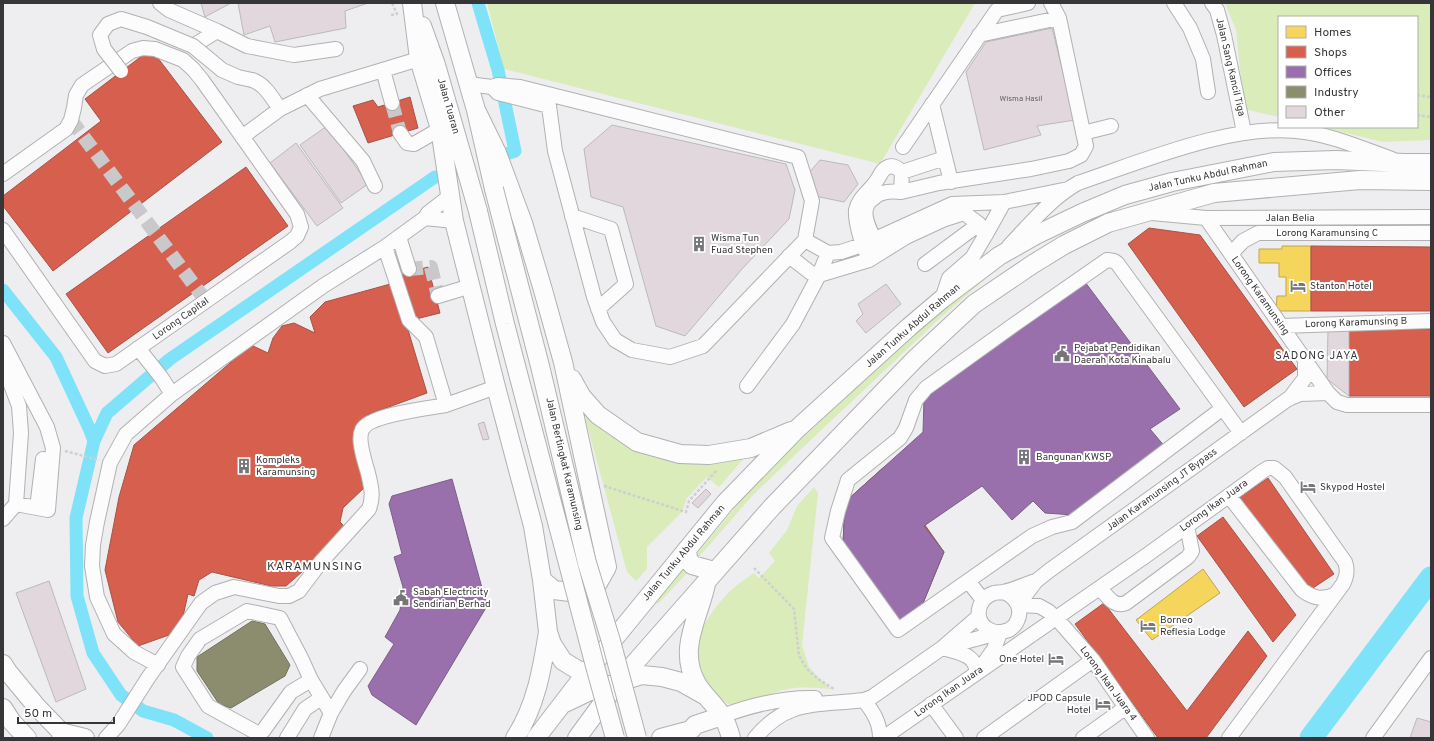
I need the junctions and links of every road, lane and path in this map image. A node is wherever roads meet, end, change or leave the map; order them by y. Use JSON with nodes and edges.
{"nodes":[{"id":1,"x":160,"y":3,"type":"edge"},
{"id":2,"x":392,"y":3,"type":"edge"},
{"id":3,"x":413,"y":3,"type":"edge"},
{"id":4,"x":445,"y":3,"type":"edge"},
{"id":5,"x":1028,"y":3,"type":"edge"},
{"id":6,"x":1051,"y":3,"type":"edge"},
{"id":7,"x":1174,"y":3,"type":"edge"},
{"id":8,"x":1212,"y":3,"type":"edge"},
{"id":9,"x":391,"y":15,"type":"dead end"},
{"id":10,"x":1059,"y":18,"type":"junction"},
{"id":11,"x":217,"y":31,"type":"junction"},
{"id":12,"x":980,"y":35,"type":"junction"},
{"id":13,"x":193,"y":46,"type":"junction"},
{"id":14,"x":336,"y":49,"type":"dead end"},
{"id":15,"x":419,"y":59,"type":"junction"},
{"id":16,"x":383,"y":70,"type":"junction"},
{"id":17,"x":122,"y":71,"type":"dead end"},
{"id":18,"x":468,"y":84,"type":"junction"},
{"id":19,"x":1208,"y":92,"type":"dead end"},
{"id":20,"x":307,"y":95,"type":"junction"},
{"id":21,"x":1418,"y":95,"type":"edge"},
{"id":22,"x":1431,"y":97,"type":"edge"},
{"id":23,"x":554,"y":101,"type":"junction"},
{"id":24,"x":392,"y":103,"type":"tunnel mouth"},
{"id":25,"x":932,"y":104,"type":"junction"},
{"id":26,"x":280,"y":109,"type":"junction"},
{"id":27,"x":476,"y":110,"type":"junction"},
{"id":28,"x":1418,"y":115,"type":"edge"},
{"id":29,"x":1431,"y":117,"type":"edge"},
{"id":30,"x":1111,"y":126,"type":"dead end"},
{"id":31,"x":440,"y":129,"type":"junction"},
{"id":32,"x":1244,"y":132,"type":"junction"},
{"id":33,"x":400,"y":133,"type":"tunnel mouth"},
{"id":34,"x":1083,"y":133,"type":"junction"},
{"id":35,"x":242,"y":137,"type":"junction"},
{"id":36,"x":904,"y":147,"type":"dead end"},
{"id":37,"x":945,"y":158,"type":"junction"},
{"id":38,"x":1404,"y":163,"type":"junction"},
{"id":39,"x":1431,"y":163,"type":"edge"},
{"id":40,"x":902,"y":172,"type":"junction"},
{"id":41,"x":3,"y":174,"type":"edge"},
{"id":42,"x":879,"y":177,"type":"junction"},
{"id":43,"x":1431,"y":181,"type":"edge"},
{"id":44,"x":951,"y":182,"type":"junction"},
{"id":45,"x":375,"y":186,"type":"dead end"},
{"id":46,"x":1070,"y":188,"type":"junction"},
{"id":47,"x":884,"y":192,"type":"junction"},
{"id":48,"x":901,"y":192,"type":"junction"},
{"id":49,"x":450,"y":196,"type":"junction"},
{"id":50,"x":1004,"y":202,"type":"junction"},
{"id":51,"x":478,"y":211,"type":"joint"},
{"id":52,"x":1148,"y":213,"type":"junction"},
{"id":53,"x":572,"y":216,"type":"junction"},
{"id":54,"x":1431,"y":217,"type":"edge"},
{"id":55,"x":425,"y":218,"type":"junction"},
{"id":56,"x":1206,"y":218,"type":"junction"},
{"id":57,"x":454,"y":221,"type":"junction"},
{"id":58,"x":3,"y":230,"type":"edge"},
{"id":59,"x":982,"y":230,"type":"junction"},
{"id":60,"x":1431,"y":233,"type":"edge"},
{"id":61,"x":399,"y":237,"type":"junction"},
{"id":62,"x":805,"y":240,"type":"junction"},
{"id":63,"x":869,"y":242,"type":"junction"},
{"id":64,"x":385,"y":246,"type":"junction"},
{"id":65,"x":882,"y":252,"type":"junction"},
{"id":66,"x":828,"y":253,"type":"junction"},
{"id":67,"x":1231,"y":254,"type":"junction"},
{"id":68,"x":789,"y":256,"type":"junction"},
{"id":69,"x":999,"y":256,"type":"junction"},
{"id":70,"x":869,"y":260,"type":"junction"},
{"id":71,"x":925,"y":264,"type":"dead end"},
{"id":72,"x":409,"y":269,"type":"dead end"},
{"id":73,"x":820,"y":275,"type":"junction"},
{"id":74,"x":470,"y":286,"type":"junction"},
{"id":75,"x":438,"y":296,"type":"dead end"},
{"id":76,"x":942,"y":299,"type":"junction"},
{"id":77,"x":598,"y":309,"type":"junction"},
{"id":78,"x":1431,"y":321,"type":"edge"},
{"id":79,"x":1281,"y":326,"type":"junction"},
{"id":80,"x":3,"y":342,"type":"edge"},
{"id":81,"x":142,"y":353,"type":"junction"},
{"id":82,"x":1305,"y":360,"type":"junction"},
{"id":83,"x":563,"y":362,"type":"junction"},
{"id":84,"x":3,"y":364,"type":"edge"},
{"id":85,"x":747,"y":386,"type":"dead end"},
{"id":86,"x":496,"y":387,"type":"junction"},
{"id":87,"x":1328,"y":393,"type":"junction"},
{"id":88,"x":172,"y":394,"type":"junction"},
{"id":89,"x":1288,"y":399,"type":"junction"},
{"id":90,"x":446,"y":405,"type":"junction"},
{"id":91,"x":1431,"y":405,"type":"edge"},
{"id":92,"x":1223,"y":408,"type":"junction"},
{"id":93,"x":798,"y":428,"type":"junction"},
{"id":94,"x":1241,"y":433,"type":"junction"},
{"id":95,"x":70,"y":452,"type":"dead end"},
{"id":96,"x":718,"y":454,"type":"junction"},
{"id":97,"x":110,"y":463,"type":"junction"},
{"id":98,"x":601,"y":485,"type":"dead end"},
{"id":99,"x":1229,"y":496,"type":"junction"},
{"id":100,"x":16,"y":504,"type":"junction"},
{"id":101,"x":3,"y":519,"type":"edge"},
{"id":102,"x":1187,"y":526,"type":"junction"},
{"id":103,"x":686,"y":549,"type":"junction"},
{"id":104,"x":754,"y":568,"type":"dead end"},
{"id":105,"x":711,"y":575,"type":"junction"},
{"id":106,"x":542,"y":580,"type":"junction"},
{"id":107,"x":968,"y":581,"type":"junction"},
{"id":108,"x":1036,"y":581,"type":"junction"},
{"id":109,"x":1100,"y":588,"type":"junction"},
{"id":110,"x":1002,"y":592,"type":"junction"},
{"id":111,"x":1334,"y":595,"type":"junction"},
{"id":112,"x":983,"y":600,"type":"junction"},
{"id":113,"x":1018,"y":605,"type":"junction"},
{"id":114,"x":979,"y":616,"type":"junction"},
{"id":115,"x":1056,"y":618,"type":"junction"},
{"id":116,"x":548,"y":632,"type":"junction"},
{"id":117,"x":1000,"y":633,"type":"junction"},
{"id":118,"x":942,"y":648,"type":"junction"},
{"id":119,"x":1431,"y":658,"type":"edge"},
{"id":120,"x":1093,"y":660,"type":"junction"},
{"id":121,"x":3,"y":664,"type":"edge"},
{"id":122,"x":158,"y":665,"type":"junction"},
{"id":123,"x":360,"y":669,"type":"dead end"},
{"id":124,"x":586,"y":673,"type":"junction"},
{"id":125,"x":977,"y":673,"type":"junction"},
{"id":126,"x":311,"y":680,"type":"junction"},
{"id":127,"x":618,"y":682,"type":"junction"},
{"id":128,"x":838,"y":691,"type":"dead end"},
{"id":129,"x":706,"y":697,"type":"junction"},
{"id":130,"x":321,"y":698,"type":"junction"},
{"id":131,"x":861,"y":700,"type":"junction"},
{"id":132,"x":932,"y":704,"type":"junction"},
{"id":133,"x":562,"y":705,"type":"junction"},
{"id":134,"x":3,"y":708,"type":"edge"},
{"id":135,"x":1126,"y":708,"type":"junction"},
{"id":136,"x":330,"y":715,"type":"junction"},
{"id":137,"x":722,"y":716,"type":"junction"},
{"id":138,"x":691,"y":730,"type":"junction"},
{"id":139,"x":113,"y":733,"type":"edge"},
{"id":140,"x":64,"y":735,"type":"edge"},
{"id":141,"x":263,"y":736,"type":"edge"},
{"id":142,"x":28,"y":738,"type":"edge"},
{"id":143,"x":84,"y":738,"type":"edge"},
{"id":144,"x":287,"y":738,"type":"edge"},
{"id":145,"x":311,"y":738,"type":"edge"},
{"id":146,"x":321,"y":738,"type":"edge"},
{"id":147,"x":515,"y":738,"type":"edge"},
{"id":148,"x":536,"y":738,"type":"edge"},
{"id":149,"x":577,"y":738,"type":"edge"},
{"id":150,"x":615,"y":738,"type":"edge"},
{"id":151,"x":637,"y":738,"type":"edge"},
{"id":152,"x":661,"y":738,"type":"edge"},
{"id":153,"x":727,"y":738,"type":"edge"},
{"id":154,"x":732,"y":738,"type":"edge"},
{"id":155,"x":755,"y":738,"type":"edge"},
{"id":156,"x":881,"y":738,"type":"edge"},
{"id":157,"x":956,"y":738,"type":"edge"},
{"id":158,"x":984,"y":738,"type":"edge"},
{"id":159,"x":1083,"y":738,"type":"edge"},
{"id":160,"x":1147,"y":738,"type":"edge"},
{"id":161,"x":1229,"y":738,"type":"edge"},
{"id":162,"x":1373,"y":738,"type":"edge"}],
"edges":[{"from":1,"to":11,"type":"street"},
{"from":2,"to":9,"type":"path"},
{"from":3,"to":15,"type":"main road"},
{"from":3,"to":51,"type":"main road","name":"Jalan Tuaran"},
{"from":4,"to":18,"type":"main road"},
{"from":5,"to":12,"type":"street"},
{"from":6,"to":10,"type":"street"},
{"from":7,"to":19,"type":"street"},
{"from":8,"to":32,"type":"street","name":"Jalan Sang Kancil Tiga"},
{"from":10,"to":12,"type":"street"},
{"from":10,"to":34,"type":"street"},
{"from":11,"to":13,"type":"street"},
{"from":11,"to":14,"type":"street"},
{"from":12,"to":25,"type":"street"},
{"from":13,"to":17,"type":"street","bridge":true},
{"from":13,"to":26,"type":"street","bridge":true},
{"from":15,"to":16,"type":"street"},
{"from":15,"to":31,"type":"main road"},
{"from":16,"to":20,"type":"street"},
{"from":16,"to":24,"type":"street"},
{"from":18,"to":23,"type":"street"},
{"from":18,"to":27,"type":"main road"},
{"from":20,"to":26,"type":"street"},
{"from":20,"to":45,"type":"street"},
{"from":21,"to":22,"type":"path"},
{"from":23,"to":53,"type":"street"},
{"from":23,"to":62,"type":"street"},
{"from":25,"to":36,"type":"street"},
{"from":25,"to":37,"type":"street"},
{"from":26,"to":35,"type":"street"},
{"from":27,"to":83,"type":"main road"},
{"from":27,"to":151,"type":"main road","name":"Jalan Bertingkat Karamunsing","bridge":true},
{"from":28,"to":29,"type":"path"},
{"from":30,"to":34,"type":"street"},
{"from":31,"to":33,"type":"street"},
{"from":31,"to":49,"type":"main road"},
{"from":32,"to":38,"type":"street"},
{"from":32,"to":46,"type":"street"},
{"from":34,"to":44,"type":"street"},
{"from":35,"to":41,"type":"street","name":"Lorong Capital"},
{"from":35,"to":81,"type":"street","name":"Lorong Capital"},
{"from":37,"to":40,"type":"street"},
{"from":37,"to":44,"type":"street"},
{"from":38,"to":39,"type":"main road","name":"Jalan Tunku Abdul Rahman"},
{"from":38,"to":69,"type":"main road","name":"Jalan Tunku Abdul Rahman"},
{"from":40,"to":42,"type":"street"},
{"from":40,"to":48,"type":"street"},
{"from":42,"to":47,"type":"street"},
{"from":42,"to":63,"type":"street"},
{"from":43,"to":52,"type":"main road","name":"Jalan Tunku Abdul Rahman"},
{"from":44,"to":48,"type":"street"},
{"from":46,"to":50,"type":"street"},
{"from":46,"to":69,"type":"street"},
{"from":47,"to":48,"type":"street"},
{"from":47,"to":63,"type":"street"},
{"from":49,"to":55,"type":"street"},
{"from":49,"to":57,"type":"main road"},
{"from":50,"to":59,"type":"street"},
{"from":50,"to":63,"type":"street"},
{"from":51,"to":150,"type":"main road","name":"Jalan Bertingkat Karamunsing","bridge":true},
{"from":52,"to":56,"type":"street","name":"Jalan Belia"},
{"from":52,"to":105,"type":"main road","name":"Jalan Tunku Abdul Rahman"},
{"from":53,"to":77,"type":"street"},
{"from":53,"to":77,"type":"street"},
{"from":54,"to":56,"type":"street","name":"Jalan Belia"},
{"from":55,"to":57,"type":"street"},
{"from":55,"to":61,"type":"street"},
{"from":56,"to":67,"type":"street","name":"Lorong Karamunsing"},
{"from":57,"to":74,"type":"main road"},
{"from":58,"to":81,"type":"street","name":"Lorong Capital"},
{"from":59,"to":65,"type":"street"},
{"from":59,"to":71,"type":"street"},
{"from":59,"to":76,"type":"street"},
{"from":60,"to":67,"type":"street","name":"Lorong Karamunsing C"},
{"from":61,"to":64,"type":"street"},
{"from":61,"to":72,"type":"street"},
{"from":62,"to":66,"type":"street"},
{"from":62,"to":68,"type":"street"},
{"from":63,"to":65,"type":"street"},
{"from":63,"to":66,"type":"street"},
{"from":63,"to":70,"type":"street"},
{"from":64,"to":88,"type":"street"},
{"from":64,"to":90,"type":"street"},
{"from":65,"to":70,"type":"street"},
{"from":66,"to":73,"type":"street"},
{"from":67,"to":79,"type":"street","name":"Lorong Karamunsing"},
{"from":68,"to":73,"type":"street"},
{"from":68,"to":77,"type":"street"},
{"from":69,"to":76,"type":"main road","name":"Jalan Tunku Abdul Rahman"},
{"from":70,"to":73,"type":"street"},
{"from":73,"to":85,"type":"street"},
{"from":74,"to":75,"type":"street"},
{"from":74,"to":86,"type":"main road"},
{"from":76,"to":93,"type":"main road","name":"Jalan Tunku Abdul Rahman"},
{"from":78,"to":79,"type":"street","name":"Lorong Karamunsing B"},
{"from":79,"to":82,"type":"street","name":"Lorong Karamunsing"},
{"from":80,"to":100,"type":"street"},
{"from":81,"to":88,"type":"street"},
{"from":82,"to":87,"type":"street","name":"Lorong Karamunsing"},
{"from":82,"to":89,"type":"street"},
{"from":83,"to":96,"type":"main road"},
{"from":83,"to":106,"type":"main road"},
{"from":84,"to":100,"type":"street"},
{"from":86,"to":90,"type":"street"},
{"from":86,"to":106,"type":"main road"},
{"from":87,"to":89,"type":"street"},
{"from":87,"to":91,"type":"street","name":"Lorong Karamunsing"},
{"from":88,"to":97,"type":"street"},
{"from":89,"to":94,"type":"street","name":"Jalan Karamunsing JT Bypass"},
{"from":90,"to":122,"type":"street"},
{"from":92,"to":94,"type":"street"},
{"from":92,"to":107,"type":"street"},
{"from":92,"to":107,"type":"street"},
{"from":93,"to":96,"type":"main road"},
{"from":93,"to":103,"type":"main road","name":"Jalan Tunku Abdul Rahman"},
{"from":94,"to":108,"type":"street","name":"Jalan Karamunsing JT Bypass"},
{"from":95,"to":97,"type":"path"},
{"from":96,"to":98,"type":"path"},
{"from":97,"to":122,"type":"street"},
{"from":99,"to":102,"type":"street","name":"Lorong Ikan Juara"},
{"from":99,"to":111,"type":"street"},
{"from":99,"to":111,"type":"street","name":"Lorong Ikan Juara"},
{"from":100,"to":101,"type":"street"},
{"from":102,"to":109,"type":"street","name":"Lorong Ikan Juara"},
{"from":102,"to":109,"type":"street"},
{"from":103,"to":105,"type":"main road"},
{"from":103,"to":124,"type":"main road","name":"Jalan Tunku Abdul Rahman"},
{"from":104,"to":128,"type":"path"},
{"from":105,"to":127,"type":"main road","name":"Jalan Tunku Abdul Rahman"},
{"from":105,"to":129,"type":"main road"},
{"from":106,"to":116,"type":"main road"},
{"from":107,"to":112,"type":"street"},
{"from":108,"to":110,"type":"street","name":"Jalan Karamunsing JT Bypass"},
{"from":108,"to":113,"type":"street","name":"Jalan Karamunsing JT Bypass"},
{"from":109,"to":115,"type":"street","name":"Lorong Ikan Juara"},
{"from":110,"to":112,"type":"street","name":"Jalan Karamunsing JT Bypass"},
{"from":110,"to":113,"type":"street"},
{"from":111,"to":161,"type":"street","name":"Lorong Ikan Juara"},
{"from":112,"to":114,"type":"street"},
{"from":113,"to":115,"type":"street","name":"Lorong Ikan Juara 4"},
{"from":113,"to":117,"type":"street","name":"Jalan Karamunsing JT Bypass"},
{"from":114,"to":117,"type":"street"},
{"from":114,"to":118,"type":"street","name":"Jalan Karamunsing JT Bypass"},
{"from":115,"to":120,"type":"street","name":"Lorong Ikan Juara 4"},
{"from":115,"to":125,"type":"street","name":"Lorong Ikan Juara"},
{"from":116,"to":124,"type":"main road"},
{"from":116,"to":147,"type":"main road"},
{"from":117,"to":118,"type":"street","name":"Jalan Karamunsing JT Bypass"},
{"from":117,"to":125,"type":"street"},
{"from":118,"to":125,"type":"street"},
{"from":118,"to":131,"type":"street","name":"Jalan Karamunsing JT Bypass"},
{"from":119,"to":162,"type":"street"},
{"from":120,"to":135,"type":"street","name":"Lorong Ikan Juara 4"},
{"from":120,"to":158,"type":"street"},
{"from":121,"to":140,"type":"main road"},
{"from":122,"to":139,"type":"street"},
{"from":123,"to":136,"type":"street"},
{"from":124,"to":127,"type":"main road"},
{"from":124,"to":133,"type":"main road","name":"Jalan Tunku Abdul Rahman"},
{"from":125,"to":132,"type":"street","name":"Lorong Ikan Juara"},
{"from":126,"to":130,"type":"street"},
{"from":126,"to":141,"type":"street"},
{"from":126,"to":141,"type":"street"},
{"from":127,"to":129,"type":"main road"},
{"from":127,"to":133,"type":"main road"},
{"from":127,"to":149,"type":"main road","name":"Jalan Tunku Abdul Rahman"},
{"from":129,"to":137,"type":"main road"},
{"from":130,"to":136,"type":"street"},
{"from":130,"to":144,"type":"street"},
{"from":131,"to":137,"type":"street"},
{"from":131,"to":155,"type":"street","name":"Jalan Karamunsing JT Bypass"},
{"from":131,"to":156,"type":"street"},
{"from":132,"to":156,"type":"street","name":"Lorong Ikan Juara"},
{"from":132,"to":157,"type":"street"},
{"from":133,"to":148,"type":"main road","name":"Jalan Tunku Abdul Rahman"},
{"from":134,"to":142,"type":"main road"},
{"from":135,"to":159,"type":"street"},
{"from":135,"to":160,"type":"street","name":"Lorong Ikan Juara 4"},
{"from":136,"to":145,"type":"street"},
{"from":136,"to":146,"type":"street"},
{"from":137,"to":138,"type":"main road"},
{"from":137,"to":154,"type":"main road"},
{"from":138,"to":152,"type":"main road"},
{"from":138,"to":153,"type":"main road"},
{"from":140,"to":143,"type":"main road"}]}
